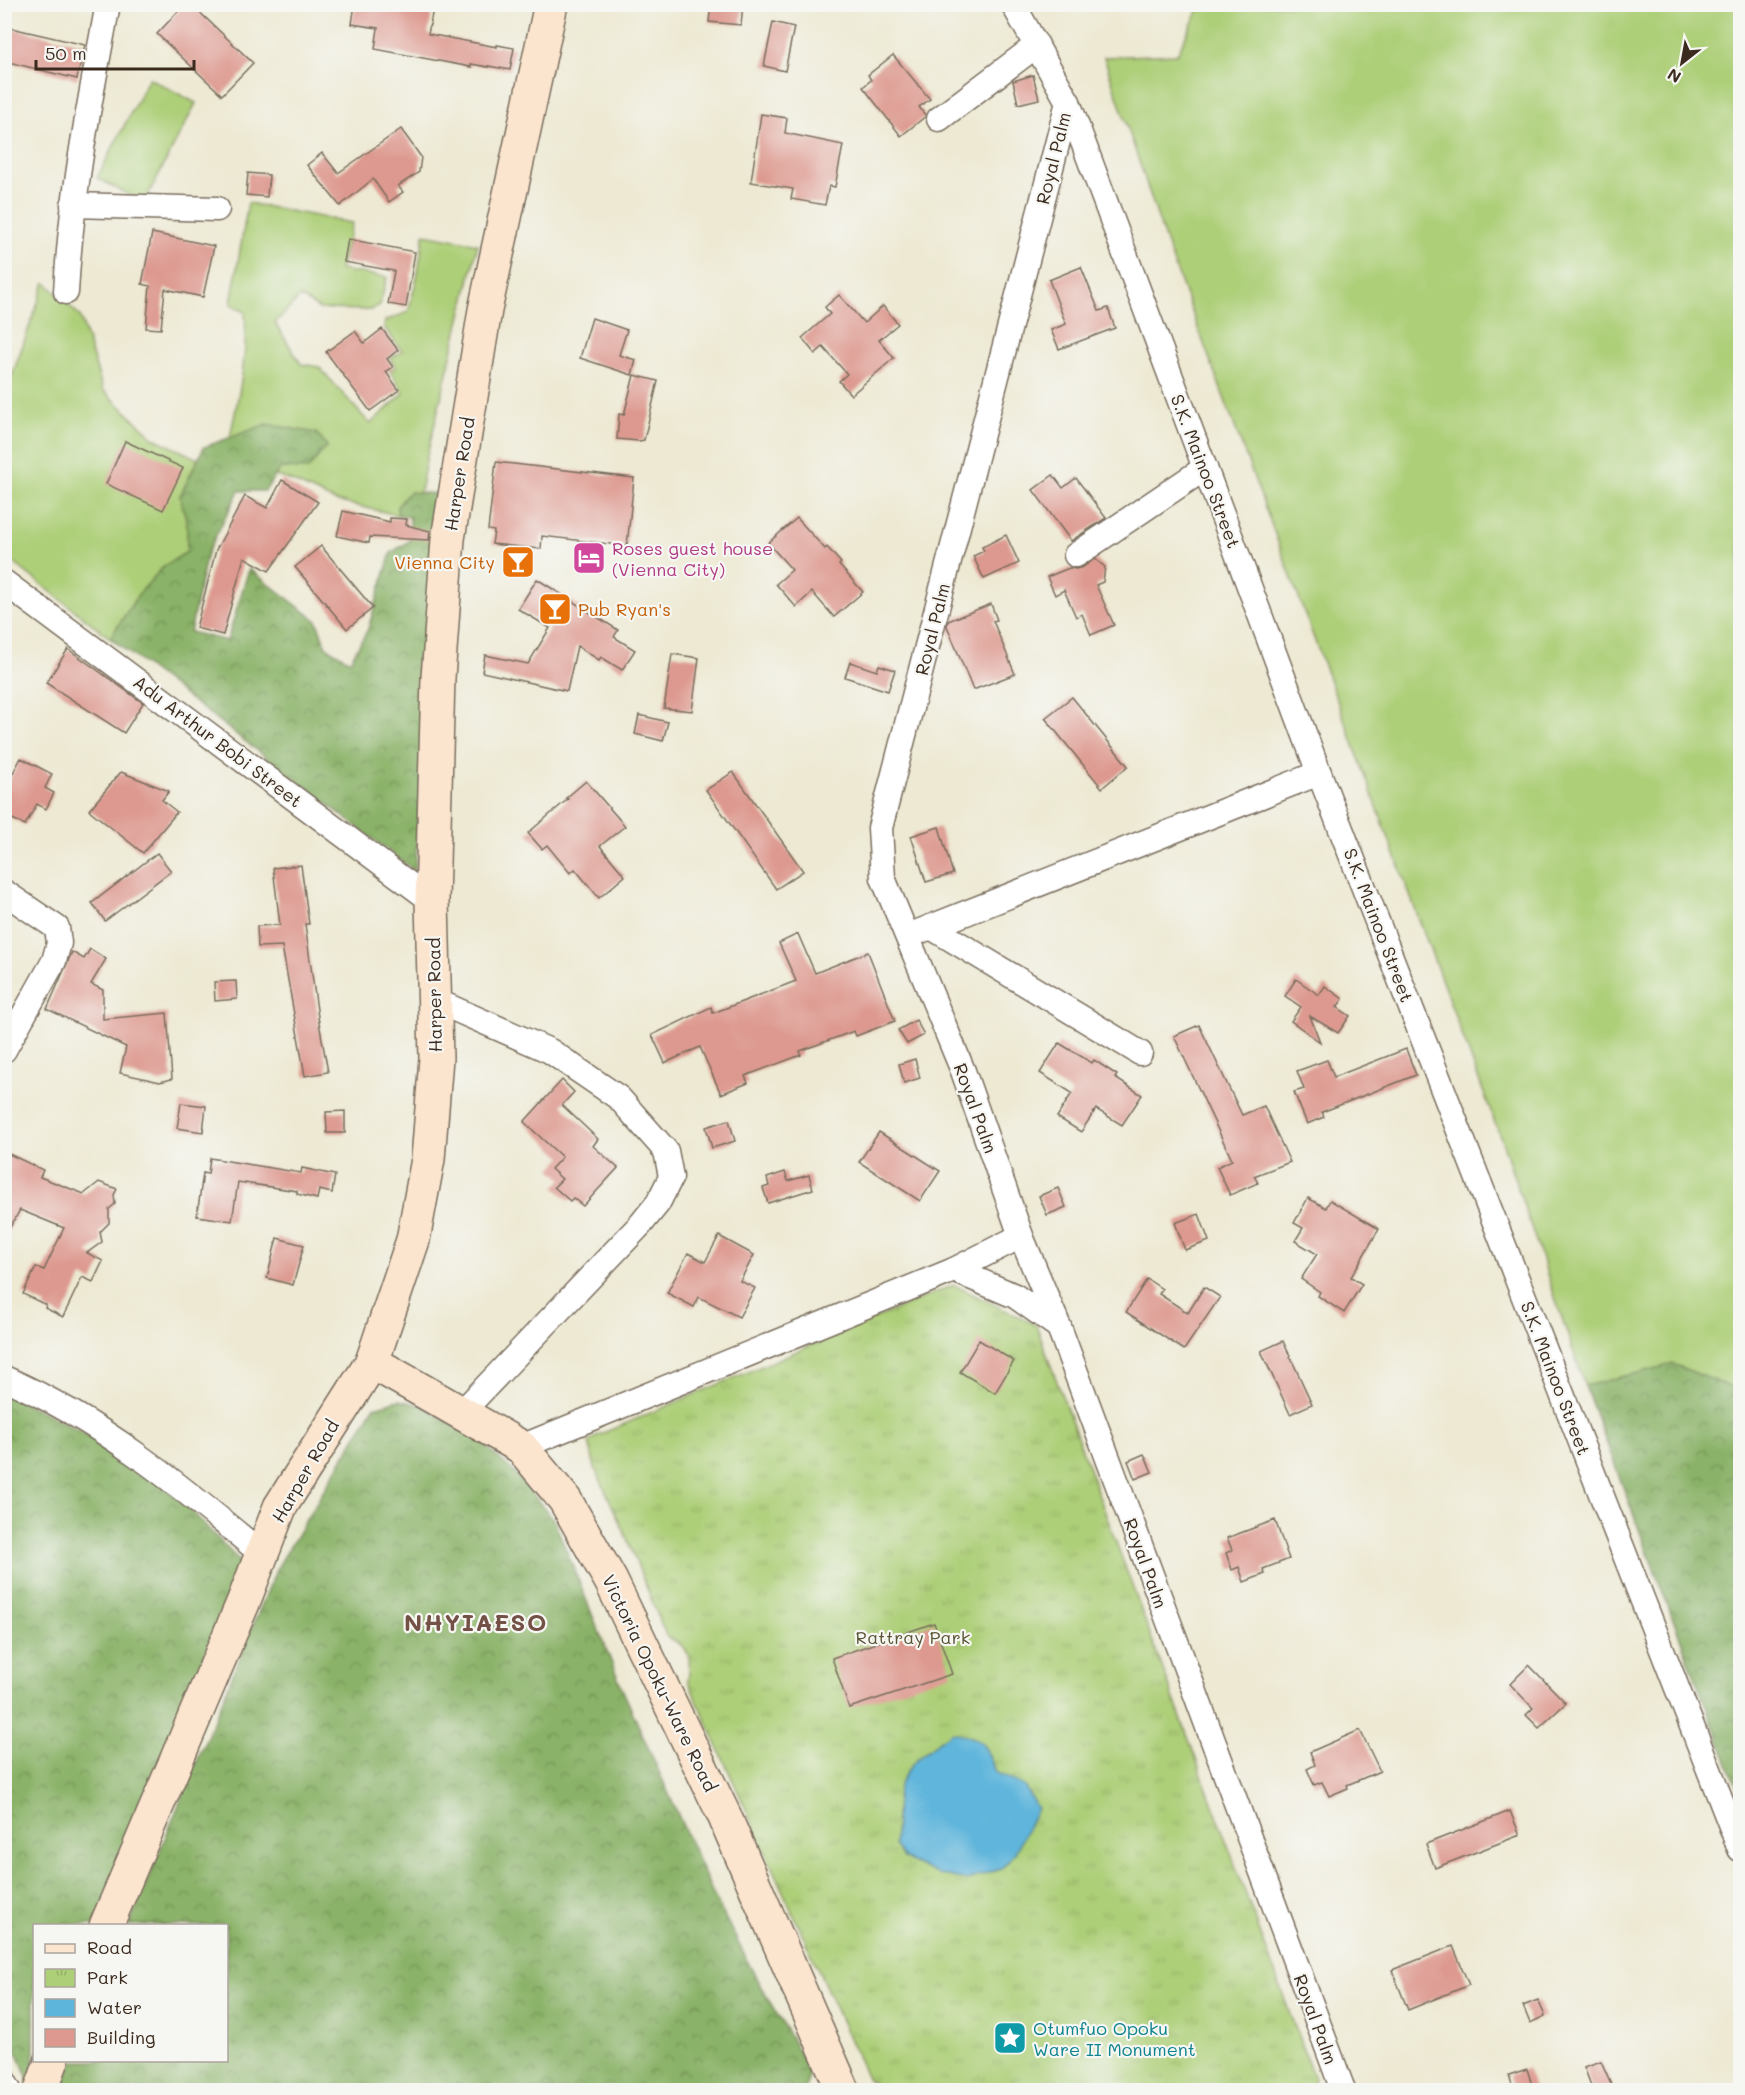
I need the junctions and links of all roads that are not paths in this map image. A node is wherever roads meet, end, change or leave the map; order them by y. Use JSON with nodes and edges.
{"nodes":[{"id":1,"x":108,"y":4,"type":"edge"},
{"id":2,"x":550,"y":4,"type":"edge"},
{"id":3,"x":1013,"y":4,"type":"edge"},
{"id":4,"x":1037,"y":45,"type":"junction"},
{"id":5,"x":1068,"y":102,"type":"junction"},
{"id":6,"x":939,"y":119,"type":"dead end"},
{"id":7,"x":73,"y":205,"type":"junction"},
{"id":8,"x":217,"y":209,"type":"dead end"},
{"id":9,"x":66,"y":292,"type":"dead end"},
{"id":10,"x":1205,"y":468,"type":"junction"},
{"id":11,"x":1076,"y":555,"type":"dead end"},
{"id":12,"x":4,"y":582,"type":"edge"},
{"id":13,"x":1319,"y":773,"type":"junction"},
{"id":14,"x":4,"y":892,"type":"edge"},
{"id":15,"x":432,"y":901,"type":"junction"},
{"id":16,"x":931,"y":927,"type":"junction"},
{"id":17,"x":908,"y":936,"type":"junction"},
{"id":18,"x":434,"y":1000,"type":"junction"},
{"id":19,"x":4,"y":1050,"type":"edge"},
{"id":20,"x":1140,"y":1053,"type":"dead end"},
{"id":21,"x":1021,"y":1236,"type":"junction"},
{"id":22,"x":954,"y":1270,"type":"junction"},
{"id":23,"x":1059,"y":1328,"type":"junction"},
{"id":24,"x":372,"y":1362,"type":"junction"},
{"id":25,"x":4,"y":1378,"type":"edge"},
{"id":26,"x":460,"y":1413,"type":"junction"},
{"id":27,"x":521,"y":1447,"type":"junction"},
{"id":28,"x":262,"y":1554,"type":"junction"},
{"id":29,"x":1740,"y":1849,"type":"edge"},
{"id":30,"x":107,"y":1924,"type":"edge"},
{"id":31,"x":52,"y":2062,"type":"edge"},
{"id":32,"x":4,"y":2081,"type":"edge"},
{"id":33,"x":9,"y":2091,"type":"edge"},
{"id":34,"x":40,"y":2091,"type":"edge"},
{"id":35,"x":843,"y":2091,"type":"edge"},
{"id":36,"x":1342,"y":2091,"type":"edge"}],
"edges":[{"from":1,"to":7,"type":"street"},
{"from":2,"to":15,"type":"main road","name":"Harper Road"},
{"from":3,"to":4,"type":"street","name":"S.K. Mainoo Street"},
{"from":4,"to":5,"type":"street","name":"S.K. Mainoo Street"},
{"from":4,"to":6,"type":"street"},
{"from":5,"to":10,"type":"street","name":"S.K. Mainoo Street"},
{"from":5,"to":17,"type":"street","name":"Royal Palm"},
{"from":7,"to":8,"type":"street"},
{"from":7,"to":9,"type":"street"},
{"from":10,"to":11,"type":"street"},
{"from":10,"to":13,"type":"street","name":"S.K. Mainoo Street"},
{"from":12,"to":15,"type":"street","name":"Adu Arthur Bobi Street"},
{"from":13,"to":16,"type":"street"},
{"from":13,"to":29,"type":"street","name":"S.K. Mainoo Street"},
{"from":14,"to":19,"type":"street"},
{"from":15,"to":18,"type":"main road","name":"Harper Road"},
{"from":16,"to":17,"type":"street"},
{"from":16,"to":20,"type":"street"},
{"from":17,"to":21,"type":"street","name":"Royal Palm"},
{"from":18,"to":24,"type":"main road","name":"Harper Road"},
{"from":18,"to":26,"type":"street"},
{"from":21,"to":22,"type":"street"},
{"from":21,"to":23,"type":"street","name":"Royal Palm"},
{"from":22,"to":23,"type":"street"},
{"from":22,"to":27,"type":"street"},
{"from":23,"to":36,"type":"street","name":"Royal Palm"},
{"from":24,"to":26,"type":"main road","name":"Victoria Opoku-Ware Road"},
{"from":24,"to":28,"type":"main road","name":"Harper Road"},
{"from":25,"to":28,"type":"street"},
{"from":26,"to":27,"type":"main road","name":"Victoria Opoku-Ware Road"},
{"from":27,"to":35,"type":"main road","name":"Victoria Opoku-Ware Road"},
{"from":28,"to":30,"type":"main road","name":"Harper Road"},
{"from":31,"to":34,"type":"main road"},
{"from":32,"to":33,"type":"street"}]}
